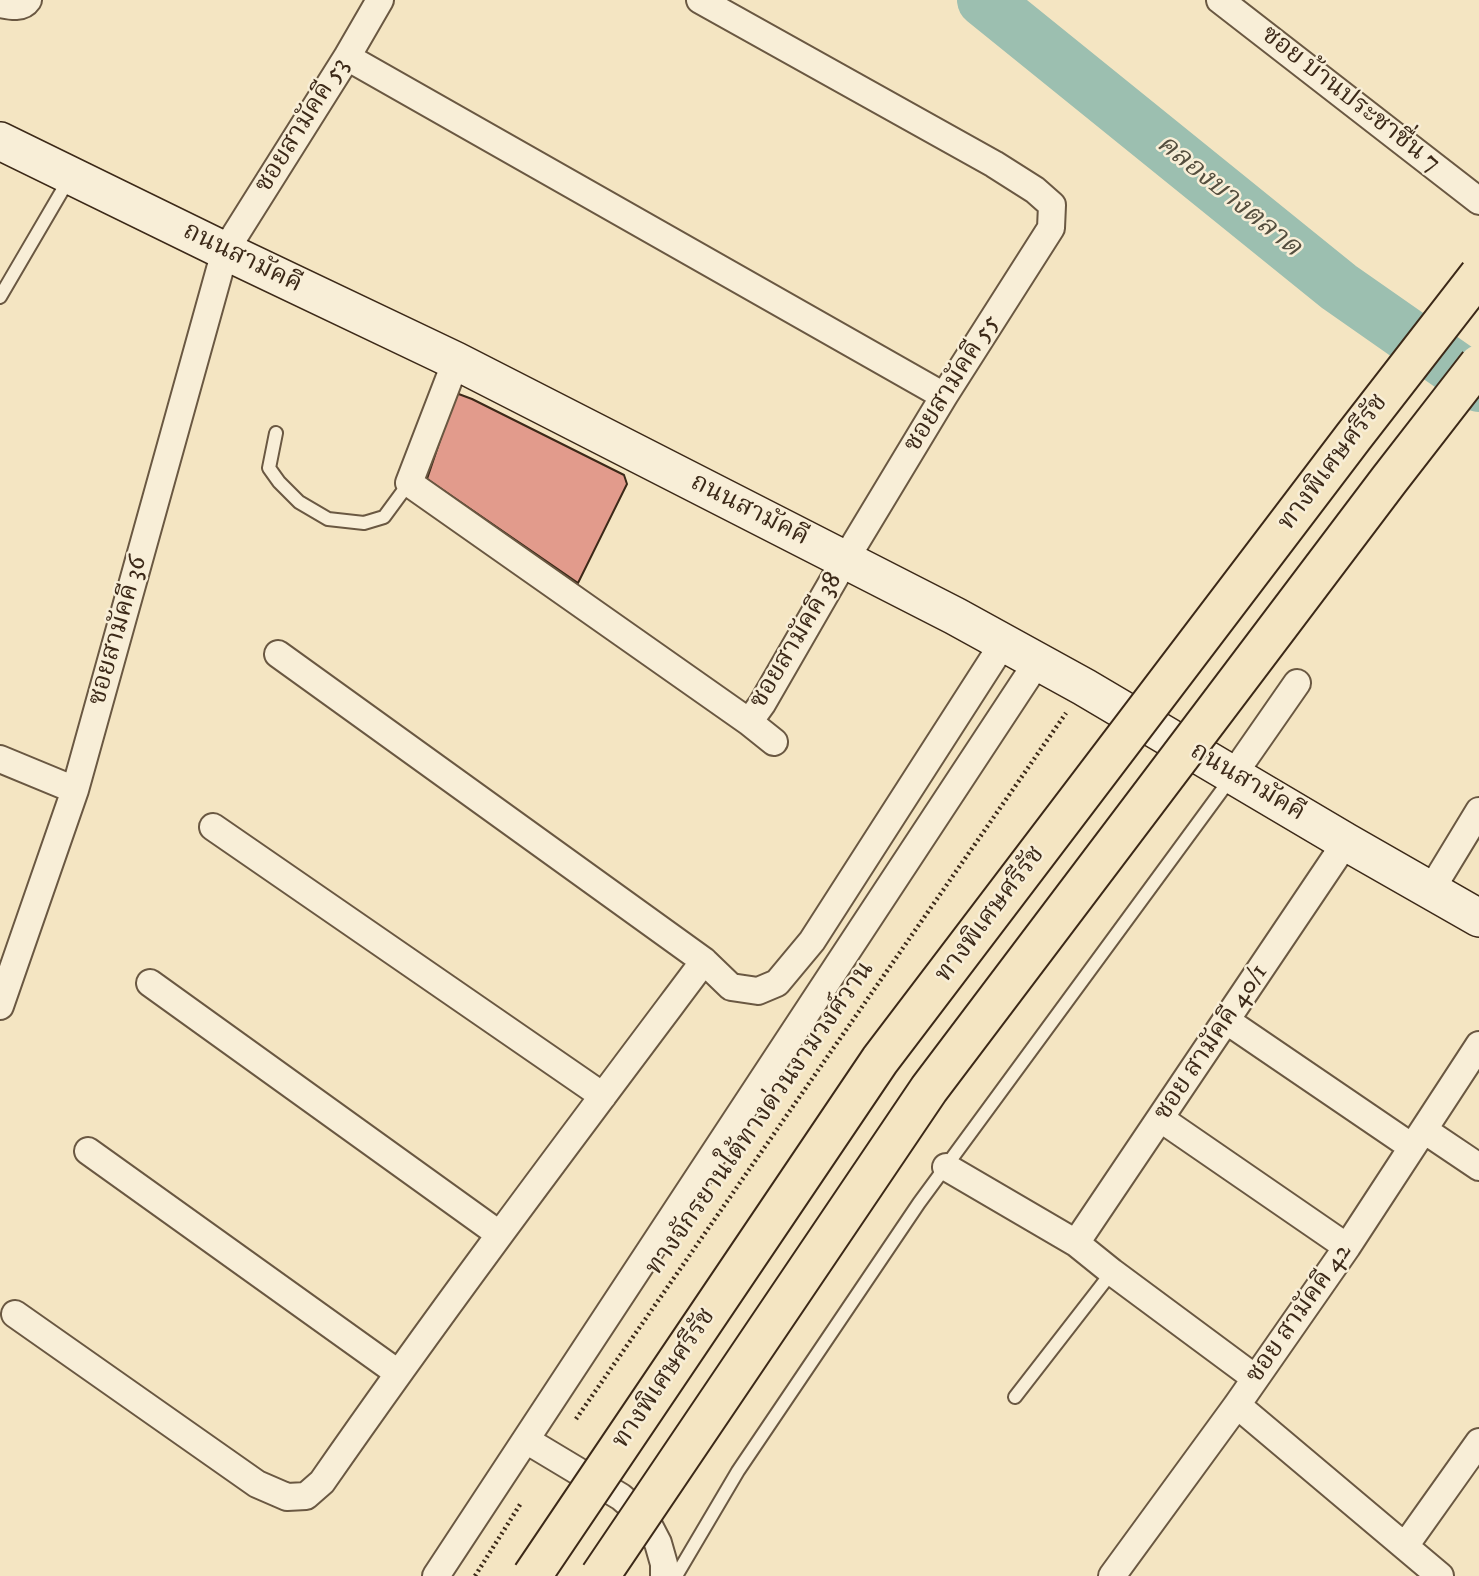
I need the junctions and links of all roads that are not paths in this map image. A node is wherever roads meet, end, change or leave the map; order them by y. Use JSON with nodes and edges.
{"nodes":[{"id":1,"x":28,"y":0,"type":"edge"},
{"id":2,"x":380,"y":0,"type":"edge"},
{"id":3,"x":700,"y":0,"type":"edge"},
{"id":4,"x":1220,"y":0,"type":"edge"},
{"id":5,"x":0,"y":4,"type":"edge"},
{"id":6,"x":346,"y":57,"type":"junction"},
{"id":7,"x":0,"y":141,"type":"edge"},
{"id":8,"x":71,"y":176,"type":"junction"},
{"id":9,"x":1479,"y":201,"type":"edge"},
{"id":10,"x":225,"y":251,"type":"junction"},
{"id":11,"x":1479,"y":275,"type":"edge"},
{"id":12,"x":0,"y":298,"type":"edge"},
{"id":13,"x":456,"y":361,"type":"junction"},
{"id":14,"x":1479,"y":364,"type":"edge"},
{"id":15,"x":944,"y":396,"type":"junction"},
{"id":16,"x":276,"y":433,"type":"dead end"},
{"id":17,"x":409,"y":483,"type":"junction"},
{"id":18,"x":845,"y":560,"type":"junction"},
{"id":19,"x":1003,"y":642,"type":"junction"},
{"id":20,"x":278,"y":654,"type":"dead end"},
{"id":21,"x":1038,"y":661,"type":"junction"},
{"id":22,"x":1297,"y":683,"type":"dead end"},
{"id":23,"x":749,"y":722,"type":"junction"},
{"id":24,"x":774,"y":742,"type":"dead end"},
{"id":25,"x":0,"y":759,"type":"edge"},
{"id":26,"x":1233,"y":775,"type":"junction"},
{"id":27,"x":75,"y":790,"type":"junction"},
{"id":28,"x":1479,"y":811,"type":"edge"},
{"id":29,"x":213,"y":827,"type":"dead end"},
{"id":30,"x":1346,"y":842,"type":"junction"},
{"id":31,"x":1431,"y":890,"type":"junction"},
{"id":32,"x":1479,"y":918,"type":"edge"},
{"id":33,"x":705,"y":961,"type":"junction"},
{"id":34,"x":150,"y":983,"type":"dead end"},
{"id":35,"x":0,"y":1006,"type":"edge"},
{"id":36,"x":1227,"y":1021,"type":"junction"},
{"id":37,"x":1479,"y":1045,"type":"edge"},
{"id":38,"x":603,"y":1096,"type":"junction"},
{"id":39,"x":1161,"y":1119,"type":"junction"},
{"id":40,"x":1418,"y":1139,"type":"junction"},
{"id":41,"x":88,"y":1151,"type":"dead end"},
{"id":42,"x":946,"y":1167,"type":"junction"},
{"id":43,"x":1479,"y":1167,"type":"edge"},
{"id":44,"x":499,"y":1234,"type":"junction"},
{"id":45,"x":1076,"y":1243,"type":"junction"},
{"id":46,"x":1347,"y":1247,"type":"junction"},
{"id":47,"x":1112,"y":1272,"type":"junction"},
{"id":48,"x":15,"y":1314,"type":"dead end"},
{"id":49,"x":398,"y":1373,"type":"junction"},
{"id":50,"x":1255,"y":1378,"type":"junction"},
{"id":51,"x":1015,"y":1397,"type":"dead end"},
{"id":52,"x":1237,"y":1405,"type":"junction"},
{"id":53,"x":526,"y":1440,"type":"junction"},
{"id":54,"x":1479,"y":1442,"type":"edge"},
{"id":55,"x":1405,"y":1546,"type":"junction"},
{"id":56,"x":436,"y":1576,"type":"edge"},
{"id":57,"x":532,"y":1576,"type":"edge"},
{"id":58,"x":600,"y":1576,"type":"edge"},
{"id":59,"x":664,"y":1576,"type":"edge"},
{"id":60,"x":676,"y":1576,"type":"edge"},
{"id":61,"x":1112,"y":1576,"type":"edge"},
{"id":62,"x":1440,"y":1576,"type":"edge"}],
"edges":[{"from":1,"to":5,"type":"street"},
{"from":2,"to":6,"type":"street","name":"ซอยสามัคคี 53"},
{"from":3,"to":15,"type":"street","name":"ซอยสามัคคี 55"},
{"from":4,"to":9,"type":"street","name":"ซอย บ้านประชาชื่น 7"},
{"from":6,"to":10,"type":"street","name":"ซอยสามัคคี 53"},
{"from":6,"to":15,"type":"street"},
{"from":7,"to":8,"type":"main road","name":"ถนนสามัคคี"},
{"from":8,"to":10,"type":"main road","name":"ถนนสามัคคี"},
{"from":8,"to":12,"type":"lane"},
{"from":10,"to":13,"type":"main road","name":"ถนนสามัคคี"},
{"from":10,"to":27,"type":"street","name":"ซอยสามัคคี 36"},
{"from":11,"to":57,"type":"highway","name":"ทางพิเศษศรีรัช","bridge":true},
{"from":13,"to":17,"type":"street"},
{"from":13,"to":18,"type":"main road","name":"ถนนสามัคคี"},
{"from":14,"to":58,"type":"highway","name":"ทางพิเศษศรีรัช","bridge":true},
{"from":15,"to":18,"type":"street","name":"ซอยสามัคคี 55"},
{"from":16,"to":17,"type":"lane"},
{"from":17,"to":23,"type":"street"},
{"from":18,"to":19,"type":"main road","name":"ถนนสามัคคี"},
{"from":18,"to":23,"type":"street","name":"ซอยสามัคคี 38"},
{"from":19,"to":21,"type":"main road","name":"ถนนสามัคคี"},
{"from":19,"to":33,"type":"street"},
{"from":20,"to":33,"type":"street"},
{"from":21,"to":26,"type":"main road","name":"ถนนสามัคคี"},
{"from":21,"to":53,"type":"street"},
{"from":22,"to":26,"type":"street"},
{"from":23,"to":24,"type":"street"},
{"from":25,"to":27,"type":"street"},
{"from":26,"to":30,"type":"main road","name":"ถนนสามัคคี"},
{"from":26,"to":42,"type":"lane"},
{"from":27,"to":35,"type":"street","name":"ซอยสามัคคี 36"},
{"from":28,"to":31,"type":"street"},
{"from":29,"to":38,"type":"street"},
{"from":30,"to":31,"type":"main road","name":"ถนนสามัคคี"},
{"from":30,"to":36,"type":"street","name":"ซอย สามัคคี 40/1"},
{"from":31,"to":32,"type":"main road","name":"ถนนสามัคคี"},
{"from":33,"to":38,"type":"street"},
{"from":34,"to":44,"type":"street"},
{"from":36,"to":39,"type":"street","name":"ซอย สามัคคี 40/1"},
{"from":36,"to":40,"type":"street"},
{"from":37,"to":40,"type":"street","name":"ซอย สามัคคี 42"},
{"from":38,"to":44,"type":"street"},
{"from":39,"to":45,"type":"street","name":"ซอย สามัคคี 40/1"},
{"from":39,"to":46,"type":"street"},
{"from":40,"to":43,"type":"street"},
{"from":40,"to":46,"type":"street","name":"ซอย สามัคคี 42"},
{"from":41,"to":49,"type":"street"},
{"from":42,"to":45,"type":"street"},
{"from":42,"to":60,"type":"lane"},
{"from":44,"to":49,"type":"street"},
{"from":45,"to":47,"type":"street"},
{"from":46,"to":50,"type":"street","name":"ซอย สามัคคี 42"},
{"from":47,"to":50,"type":"street"},
{"from":47,"to":51,"type":"lane"},
{"from":48,"to":49,"type":"street"},
{"from":50,"to":52,"type":"street","name":"ซอย สามัคคี 42"},
{"from":52,"to":55,"type":"street"},
{"from":52,"to":61,"type":"street","name":"ซอย สามัคคี 42"},
{"from":53,"to":56,"type":"street"},
{"from":53,"to":59,"type":"street"},
{"from":54,"to":55,"type":"street"},
{"from":55,"to":62,"type":"street"}]}
